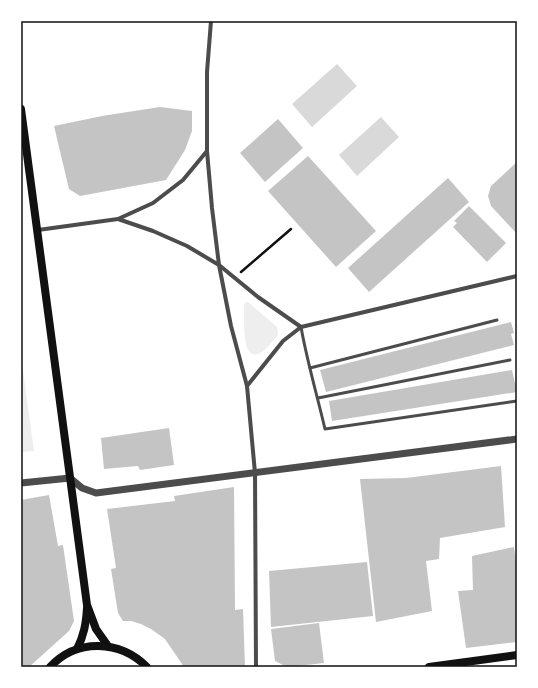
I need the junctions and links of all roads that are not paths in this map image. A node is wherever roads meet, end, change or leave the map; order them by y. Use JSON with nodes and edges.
{"nodes":[{"id":1,"x":211,"y":21,"type":"edge"},
{"id":2,"x":21,"y":108,"type":"edge"},
{"id":3,"x":207,"y":151,"type":"junction"},
{"id":4,"x":118,"y":218,"type":"junction"},
{"id":5,"x":38,"y":230,"type":"junction"},
{"id":6,"x":219,"y":265,"type":"junction"},
{"id":7,"x":517,"y":276,"type":"edge"},
{"id":8,"x":497,"y":320,"type":"dead end"},
{"id":9,"x":301,"y":327,"type":"junction"},
{"id":10,"x":510,"y":360,"type":"dead end"},
{"id":11,"x":310,"y":368,"type":"junction"},
{"id":12,"x":247,"y":386,"type":"junction"},
{"id":13,"x":318,"y":398,"type":"junction"},
{"id":14,"x":517,"y":400,"type":"edge"},
{"id":15,"x":517,"y":439,"type":"edge"},
{"id":16,"x":255,"y":473,"type":"junction"},
{"id":17,"x":70,"y":478,"type":"junction"},
{"id":18,"x":21,"y":483,"type":"edge"},
{"id":19,"x":87,"y":605,"type":"junction"},
{"id":20,"x":108,"y":646,"type":"junction"},
{"id":21,"x":77,"y":649,"type":"junction"},
{"id":22,"x":517,"y":655,"type":"edge"},
{"id":23,"x":50,"y":667,"type":"edge"},
{"id":24,"x":147,"y":667,"type":"edge"},
{"id":25,"x":256,"y":667,"type":"edge"},
{"id":26,"x":429,"y":667,"type":"edge"}],
"edges":[{"from":1,"to":3,"type":"street"},
{"from":2,"to":5,"type":"main road"},
{"from":3,"to":4,"type":"street"},
{"from":3,"to":6,"type":"street"},
{"from":4,"to":5,"type":"street"},
{"from":4,"to":6,"type":"street"},
{"from":5,"to":17,"type":"main road"},
{"from":6,"to":9,"type":"street"},
{"from":6,"to":12,"type":"street"},
{"from":7,"to":9,"type":"street"},
{"from":8,"to":11,"type":"lane"},
{"from":9,"to":11,"type":"lane"},
{"from":9,"to":12,"type":"street"},
{"from":10,"to":13,"type":"lane"},
{"from":11,"to":13,"type":"lane"},
{"from":12,"to":16,"type":"street"},
{"from":13,"to":14,"type":"lane"},
{"from":15,"to":16,"type":"street"},
{"from":16,"to":17,"type":"street"},
{"from":16,"to":25,"type":"street"},
{"from":17,"to":18,"type":"street"},
{"from":17,"to":19,"type":"main road"},
{"from":19,"to":20,"type":"main road"},
{"from":19,"to":21,"type":"main road"},
{"from":20,"to":21,"type":"main road"},
{"from":20,"to":24,"type":"main road"},
{"from":21,"to":23,"type":"main road"},
{"from":22,"to":26,"type":"main road"}]}
